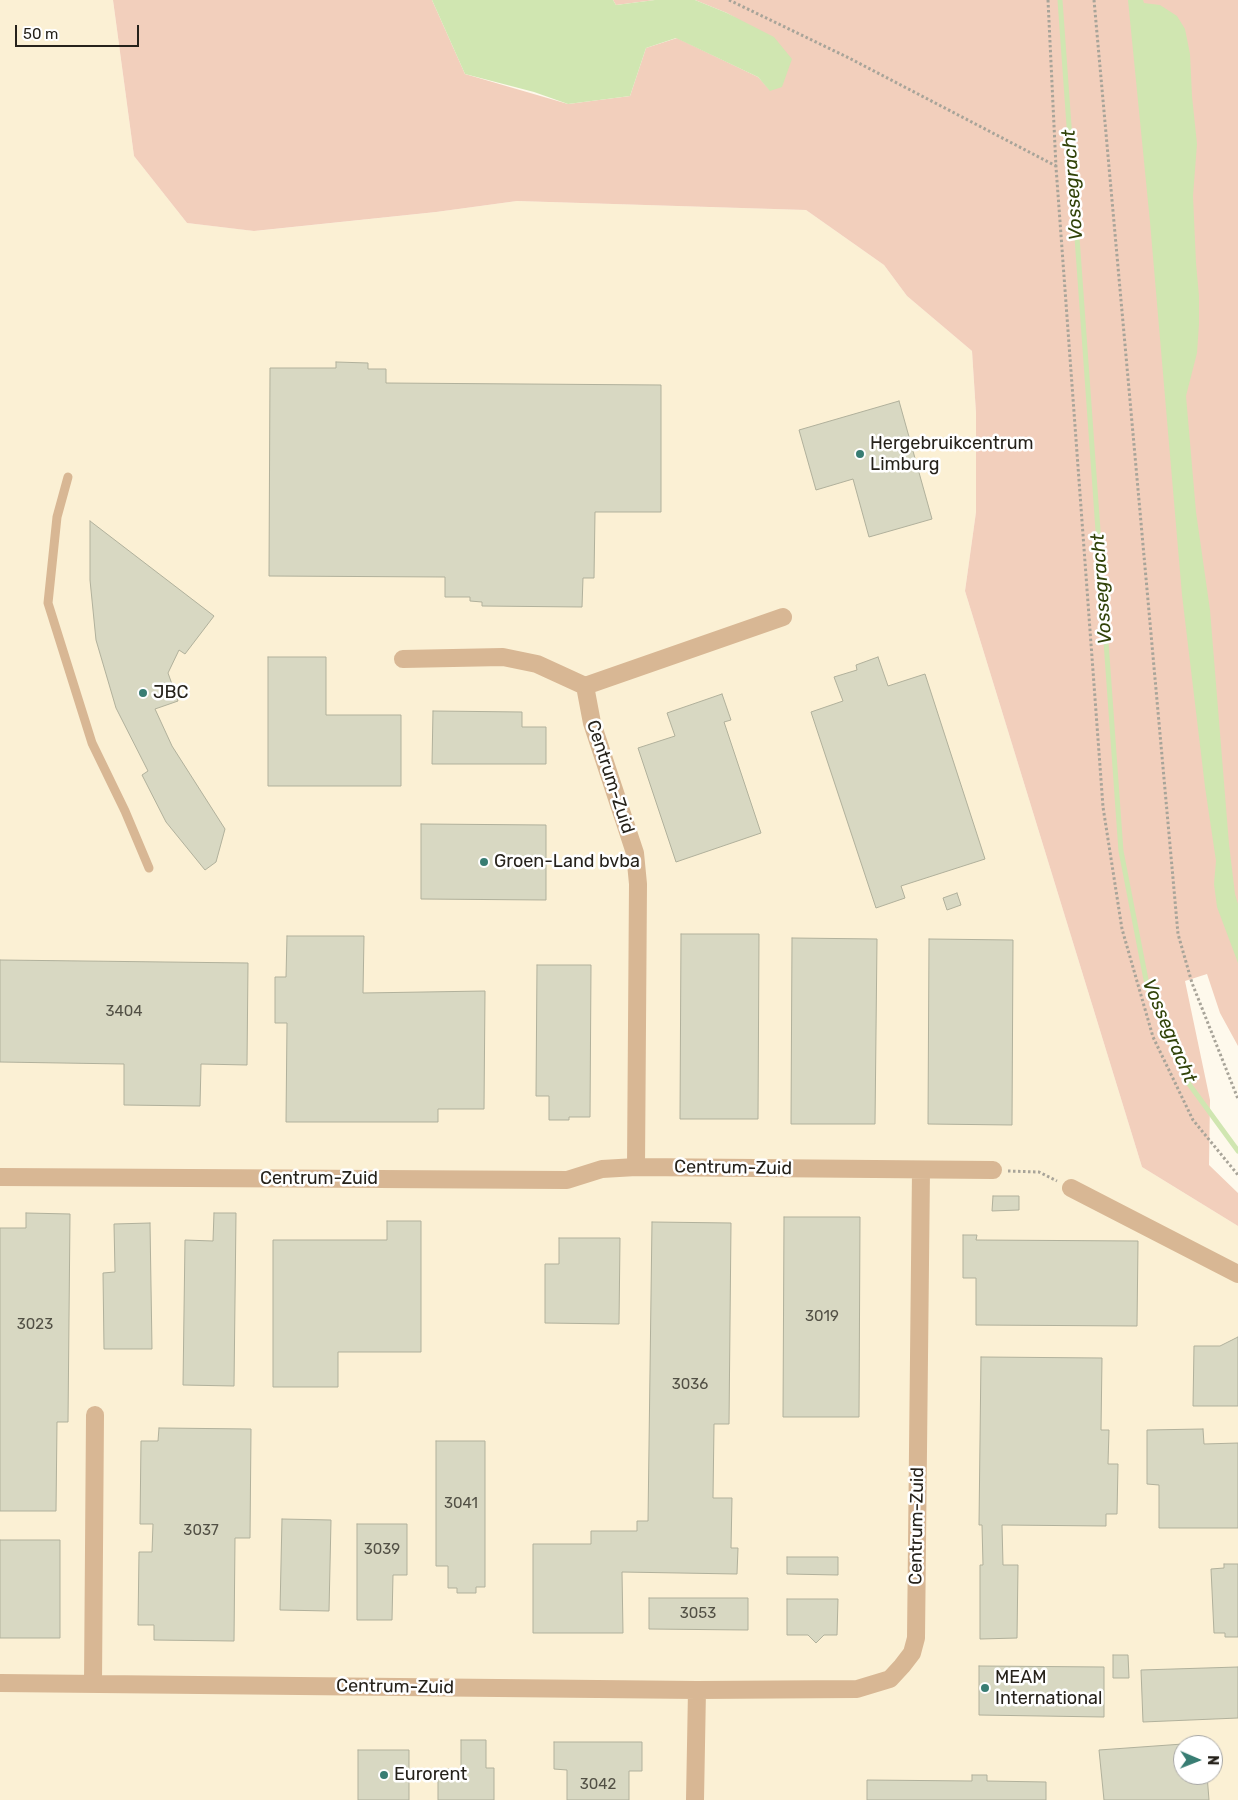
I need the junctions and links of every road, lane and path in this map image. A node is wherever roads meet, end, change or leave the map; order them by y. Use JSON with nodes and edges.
{"nodes":[{"id":1,"x":729,"y":0,"type":"edge"},
{"id":2,"x":1048,"y":0,"type":"edge"},
{"id":3,"x":1094,"y":0,"type":"edge"},
{"id":4,"x":1056,"y":167,"type":"junction"},
{"id":5,"x":68,"y":477,"type":"dead end"},
{"id":6,"x":783,"y":617,"type":"dead end"},
{"id":7,"x":402,"y":659,"type":"dead end"},
{"id":8,"x":584,"y":686,"type":"junction"},
{"id":9,"x":149,"y":868,"type":"dead end"},
{"id":10,"x":1238,"y":1099,"type":"edge"},
{"id":11,"x":636,"y":1166,"type":"junction"},
{"id":12,"x":921,"y":1170,"type":"junction"},
{"id":13,"x":993,"y":1170,"type":"joint"},
{"id":14,"x":1238,"y":1175,"type":"edge"},
{"id":15,"x":0,"y":1177,"type":"edge"},
{"id":16,"x":1071,"y":1188,"type":"joint"},
{"id":17,"x":1238,"y":1274,"type":"edge"},
{"id":18,"x":94,"y":1415,"type":"dead end"},
{"id":19,"x":0,"y":1683,"type":"edge"},
{"id":20,"x":93,"y":1684,"type":"junction"},
{"id":21,"x":697,"y":1690,"type":"junction"},
{"id":22,"x":695,"y":1800,"type":"edge"}],
"edges":[{"from":1,"to":4,"type":"path"},
{"from":2,"to":4,"type":"path"},
{"from":3,"to":10,"type":"path"},
{"from":4,"to":14,"type":"path"},
{"from":5,"to":9,"type":"lane"},
{"from":6,"to":8,"type":"street"},
{"from":7,"to":8,"type":"street"},
{"from":8,"to":11,"type":"street","name":"Centrum-Zuid"},
{"from":11,"to":12,"type":"street","name":"Centrum-Zuid"},
{"from":11,"to":15,"type":"street","name":"Centrum-Zuid"},
{"from":12,"to":13,"type":"street","name":"Centrum-Zuid"},
{"from":12,"to":21,"type":"street","name":"Centrum-Zuid"},
{"from":13,"to":16,"type":"path"},
{"from":16,"to":17,"type":"street"},
{"from":18,"to":20,"type":"street"},
{"from":19,"to":20,"type":"street","name":"Centrum-Zuid"},
{"from":20,"to":21,"type":"street","name":"Centrum-Zuid"},
{"from":21,"to":22,"type":"street"}]}
